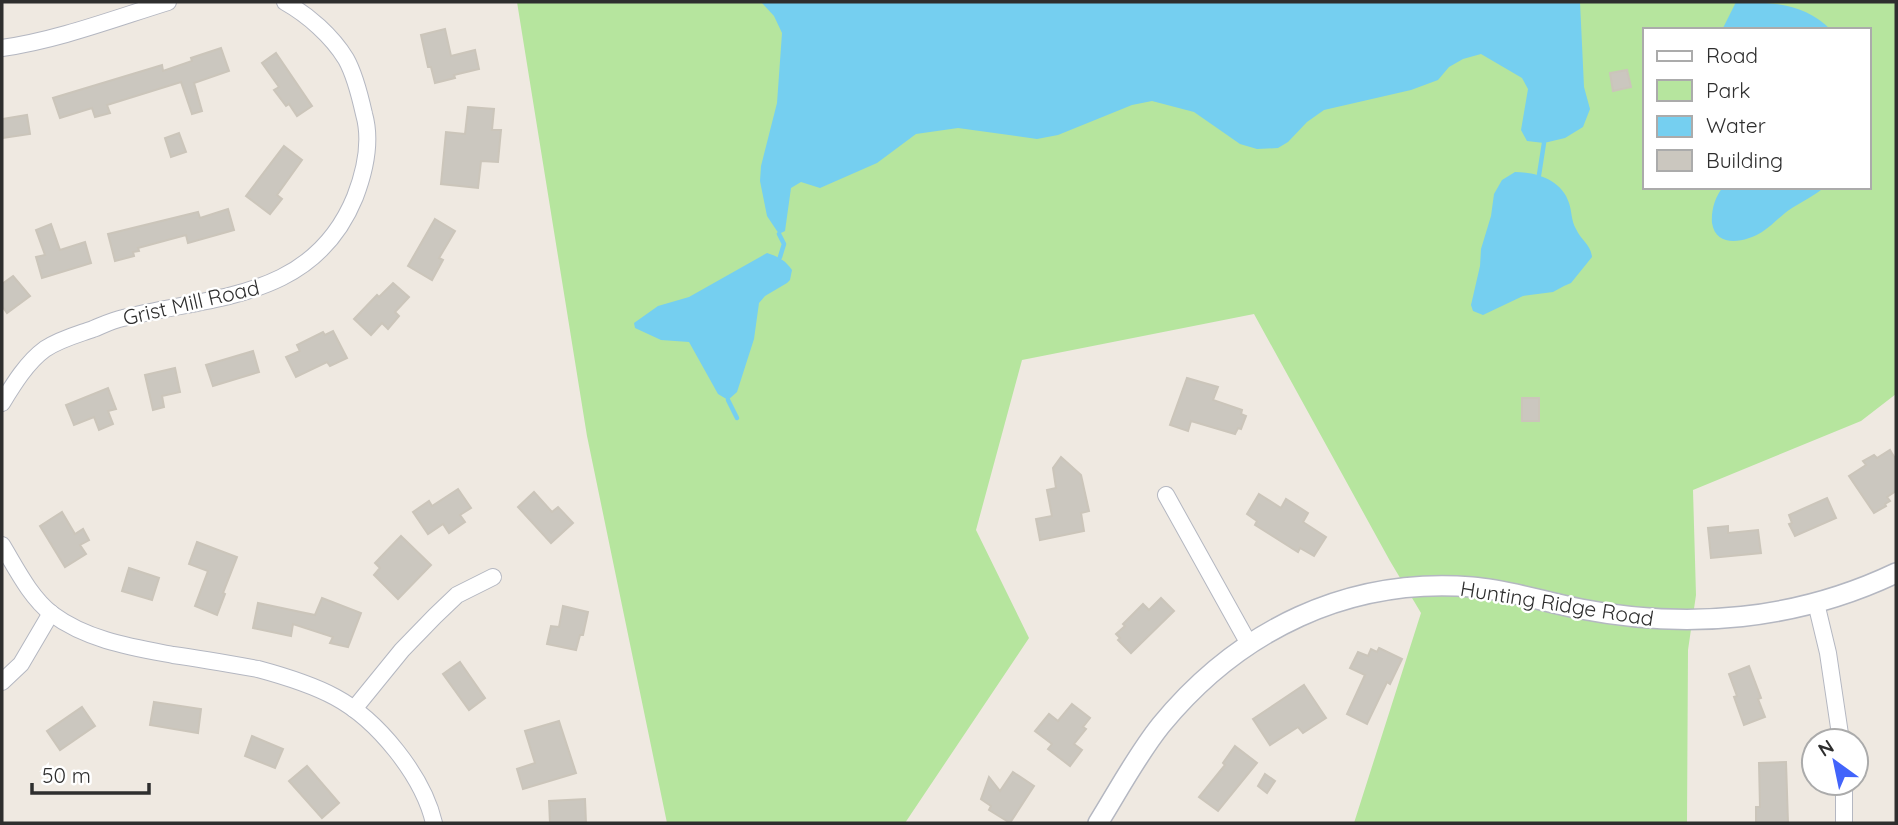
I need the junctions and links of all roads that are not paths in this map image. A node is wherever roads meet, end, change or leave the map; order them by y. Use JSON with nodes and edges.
{"nodes":[{"id":1,"x":168,"y":2,"type":"edge"},
{"id":2,"x":292,"y":4,"type":"edge"},
{"id":3,"x":2,"y":48,"type":"edge"},
{"id":4,"x":2,"y":403,"type":"edge"},
{"id":5,"x":1166,"y":495,"type":"dead end"},
{"id":6,"x":2,"y":545,"type":"edge"},
{"id":7,"x":1896,"y":573,"type":"edge"},
{"id":8,"x":493,"y":578,"type":"dead end"},
{"id":9,"x":1816,"y":603,"type":"junction"},
{"id":10,"x":51,"y":613,"type":"junction"},
{"id":11,"x":1249,"y":644,"type":"junction"},
{"id":12,"x":2,"y":682,"type":"edge"},
{"id":13,"x":354,"y":709,"type":"junction"},
{"id":14,"x":1840,"y":727,"type":"edge"},
{"id":15,"x":1844,"y":797,"type":"edge"},
{"id":16,"x":434,"y":823,"type":"edge"},
{"id":17,"x":1098,"y":823,"type":"edge"},
{"id":18,"x":1844,"y":823,"type":"edge"}],
"edges":[{"from":1,"to":3,"type":"street"},
{"from":2,"to":4,"type":"street","name":"Grist Mill Road"},
{"from":5,"to":11,"type":"street"},
{"from":6,"to":10,"type":"street"},
{"from":7,"to":9,"type":"street","name":"Hunting Ridge Road"},
{"from":8,"to":13,"type":"street"},
{"from":9,"to":11,"type":"street","name":"Hunting Ridge Road"},
{"from":9,"to":14,"type":"street"},
{"from":10,"to":12,"type":"street"},
{"from":10,"to":13,"type":"street"},
{"from":11,"to":17,"type":"street","name":"Hunting Ridge Road"},
{"from":13,"to":16,"type":"street"},
{"from":15,"to":18,"type":"street"}]}
